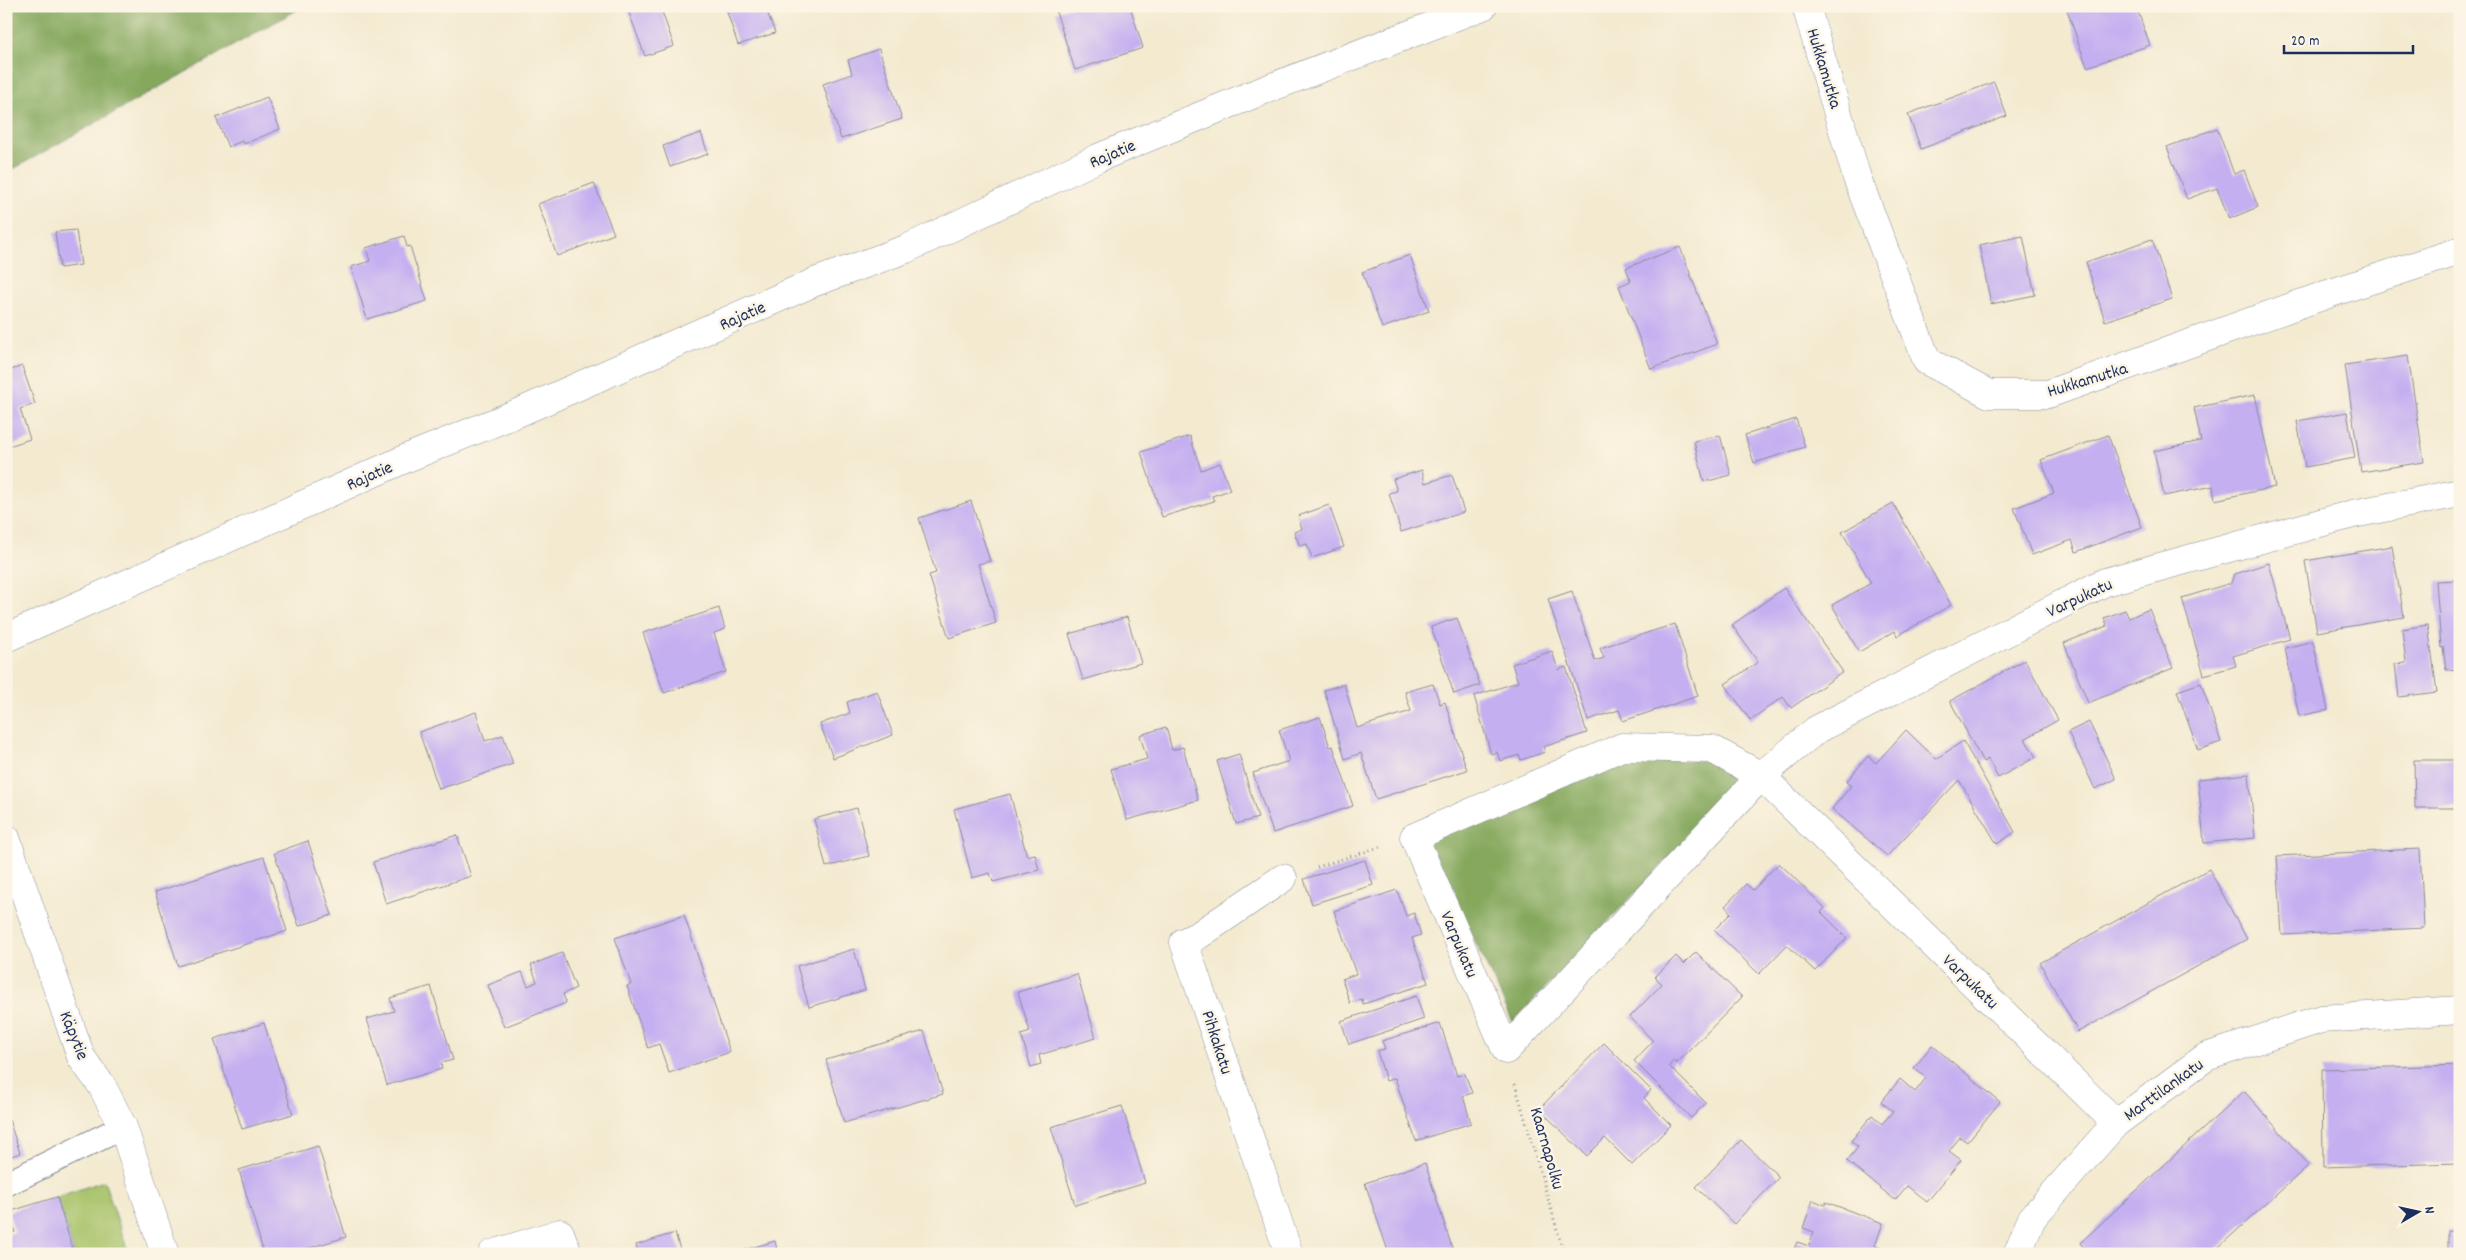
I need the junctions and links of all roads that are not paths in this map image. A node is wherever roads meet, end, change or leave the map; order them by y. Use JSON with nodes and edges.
{"nodes":[{"id":1,"x":1483,"y":6,"type":"edge"},
{"id":2,"x":1806,"y":6,"type":"edge"},
{"id":3,"x":2460,"y":251,"type":"edge"},
{"id":4,"x":2460,"y":493,"type":"edge"},
{"id":5,"x":6,"y":638,"type":"edge"},
{"id":6,"x":1761,"y":776,"type":"junction"},
{"id":7,"x":6,"y":838,"type":"edge"},
{"id":8,"x":1283,"y":878,"type":"road end"},
{"id":9,"x":2460,"y":1010,"type":"edge"},
{"id":10,"x":2116,"y":1123,"type":"junction"},
{"id":11,"x":123,"y":1127,"type":"junction"},
{"id":12,"x":6,"y":1184,"type":"edge"},
{"id":13,"x":564,"y":1243,"type":"edge"},
{"id":14,"x":165,"y":1254,"type":"edge"},
{"id":15,"x":492,"y":1254,"type":"edge"},
{"id":16,"x":1289,"y":1254,"type":"edge"},
{"id":17,"x":2017,"y":1254,"type":"edge"}],
"edges":[{"from":1,"to":5,"type":"street","name":"Rajatie"},
{"from":2,"to":3,"type":"street","name":"Hukkamutka"},
{"from":4,"to":6,"type":"street","name":"Varpukatu"},
{"from":6,"to":6,"type":"street","name":"Varpukatu"},
{"from":6,"to":10,"type":"street","name":"Varpukatu"},
{"from":7,"to":11,"type":"street","name":"Käpytie"},
{"from":8,"to":16,"type":"street","name":"Pihkakatu"},
{"from":9,"to":10,"type":"street","name":"Marttilankatu"},
{"from":10,"to":17,"type":"street","name":"Marttilankatu"},
{"from":11,"to":12,"type":"lane"},
{"from":11,"to":14,"type":"street","name":"Käpytie"},
{"from":13,"to":15,"type":"street"}]}
